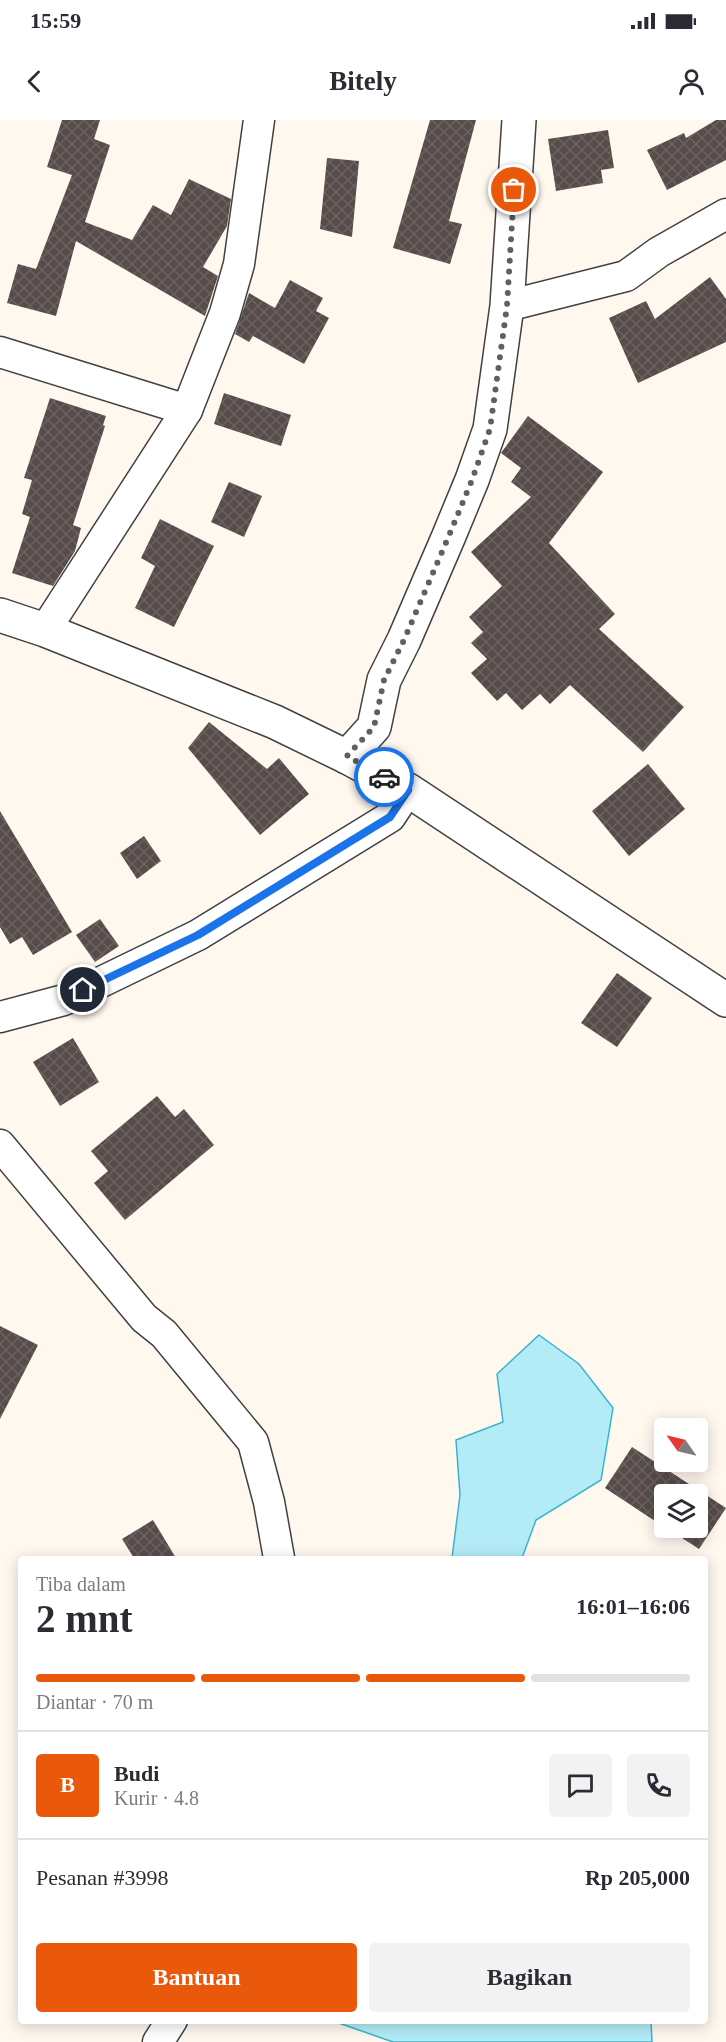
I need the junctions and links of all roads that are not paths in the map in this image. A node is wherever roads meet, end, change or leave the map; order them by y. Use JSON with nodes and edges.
{"nodes":[{"id":1,"x":259,"y":120,"type":"edge"},
{"id":2,"x":519,"y":120,"type":"edge"},
{"id":3,"x":726,"y":214,"type":"edge"},
{"id":4,"x":507,"y":306,"type":"junction"},
{"id":5,"x":0,"y":352,"type":"edge"},
{"id":6,"x":187,"y":410,"type":"junction"},
{"id":7,"x":0,"y":615,"type":"edge"},
{"id":8,"x":45,"y":630,"type":"junction"},
{"id":9,"x":347,"y":756,"type":"junction"},
{"id":10,"x":408,"y":790,"type":"junction"},
{"id":11,"x":726,"y":1000,"type":"edge"},
{"id":12,"x":0,"y":1017,"type":"edge"},
{"id":13,"x":0,"y":1145,"type":"edge"},
{"id":14,"x":279,"y":1556,"type":"edge"},
{"id":15,"x":169,"y":2024,"type":"edge"},
{"id":16,"x":158,"y":2042,"type":"edge"}],
"edges":[{"from":1,"to":6,"type":"street"},
{"from":2,"to":4,"type":"street"},
{"from":3,"to":4,"type":"street"},
{"from":4,"to":9,"type":"street"},
{"from":5,"to":6,"type":"street"},
{"from":6,"to":8,"type":"street"},
{"from":7,"to":8,"type":"street"},
{"from":8,"to":9,"type":"street"},
{"from":9,"to":10,"type":"street"},
{"from":10,"to":11,"type":"street"},
{"from":10,"to":12,"type":"street"},
{"from":13,"to":14,"type":"street"},
{"from":15,"to":16,"type":"street"}]}
